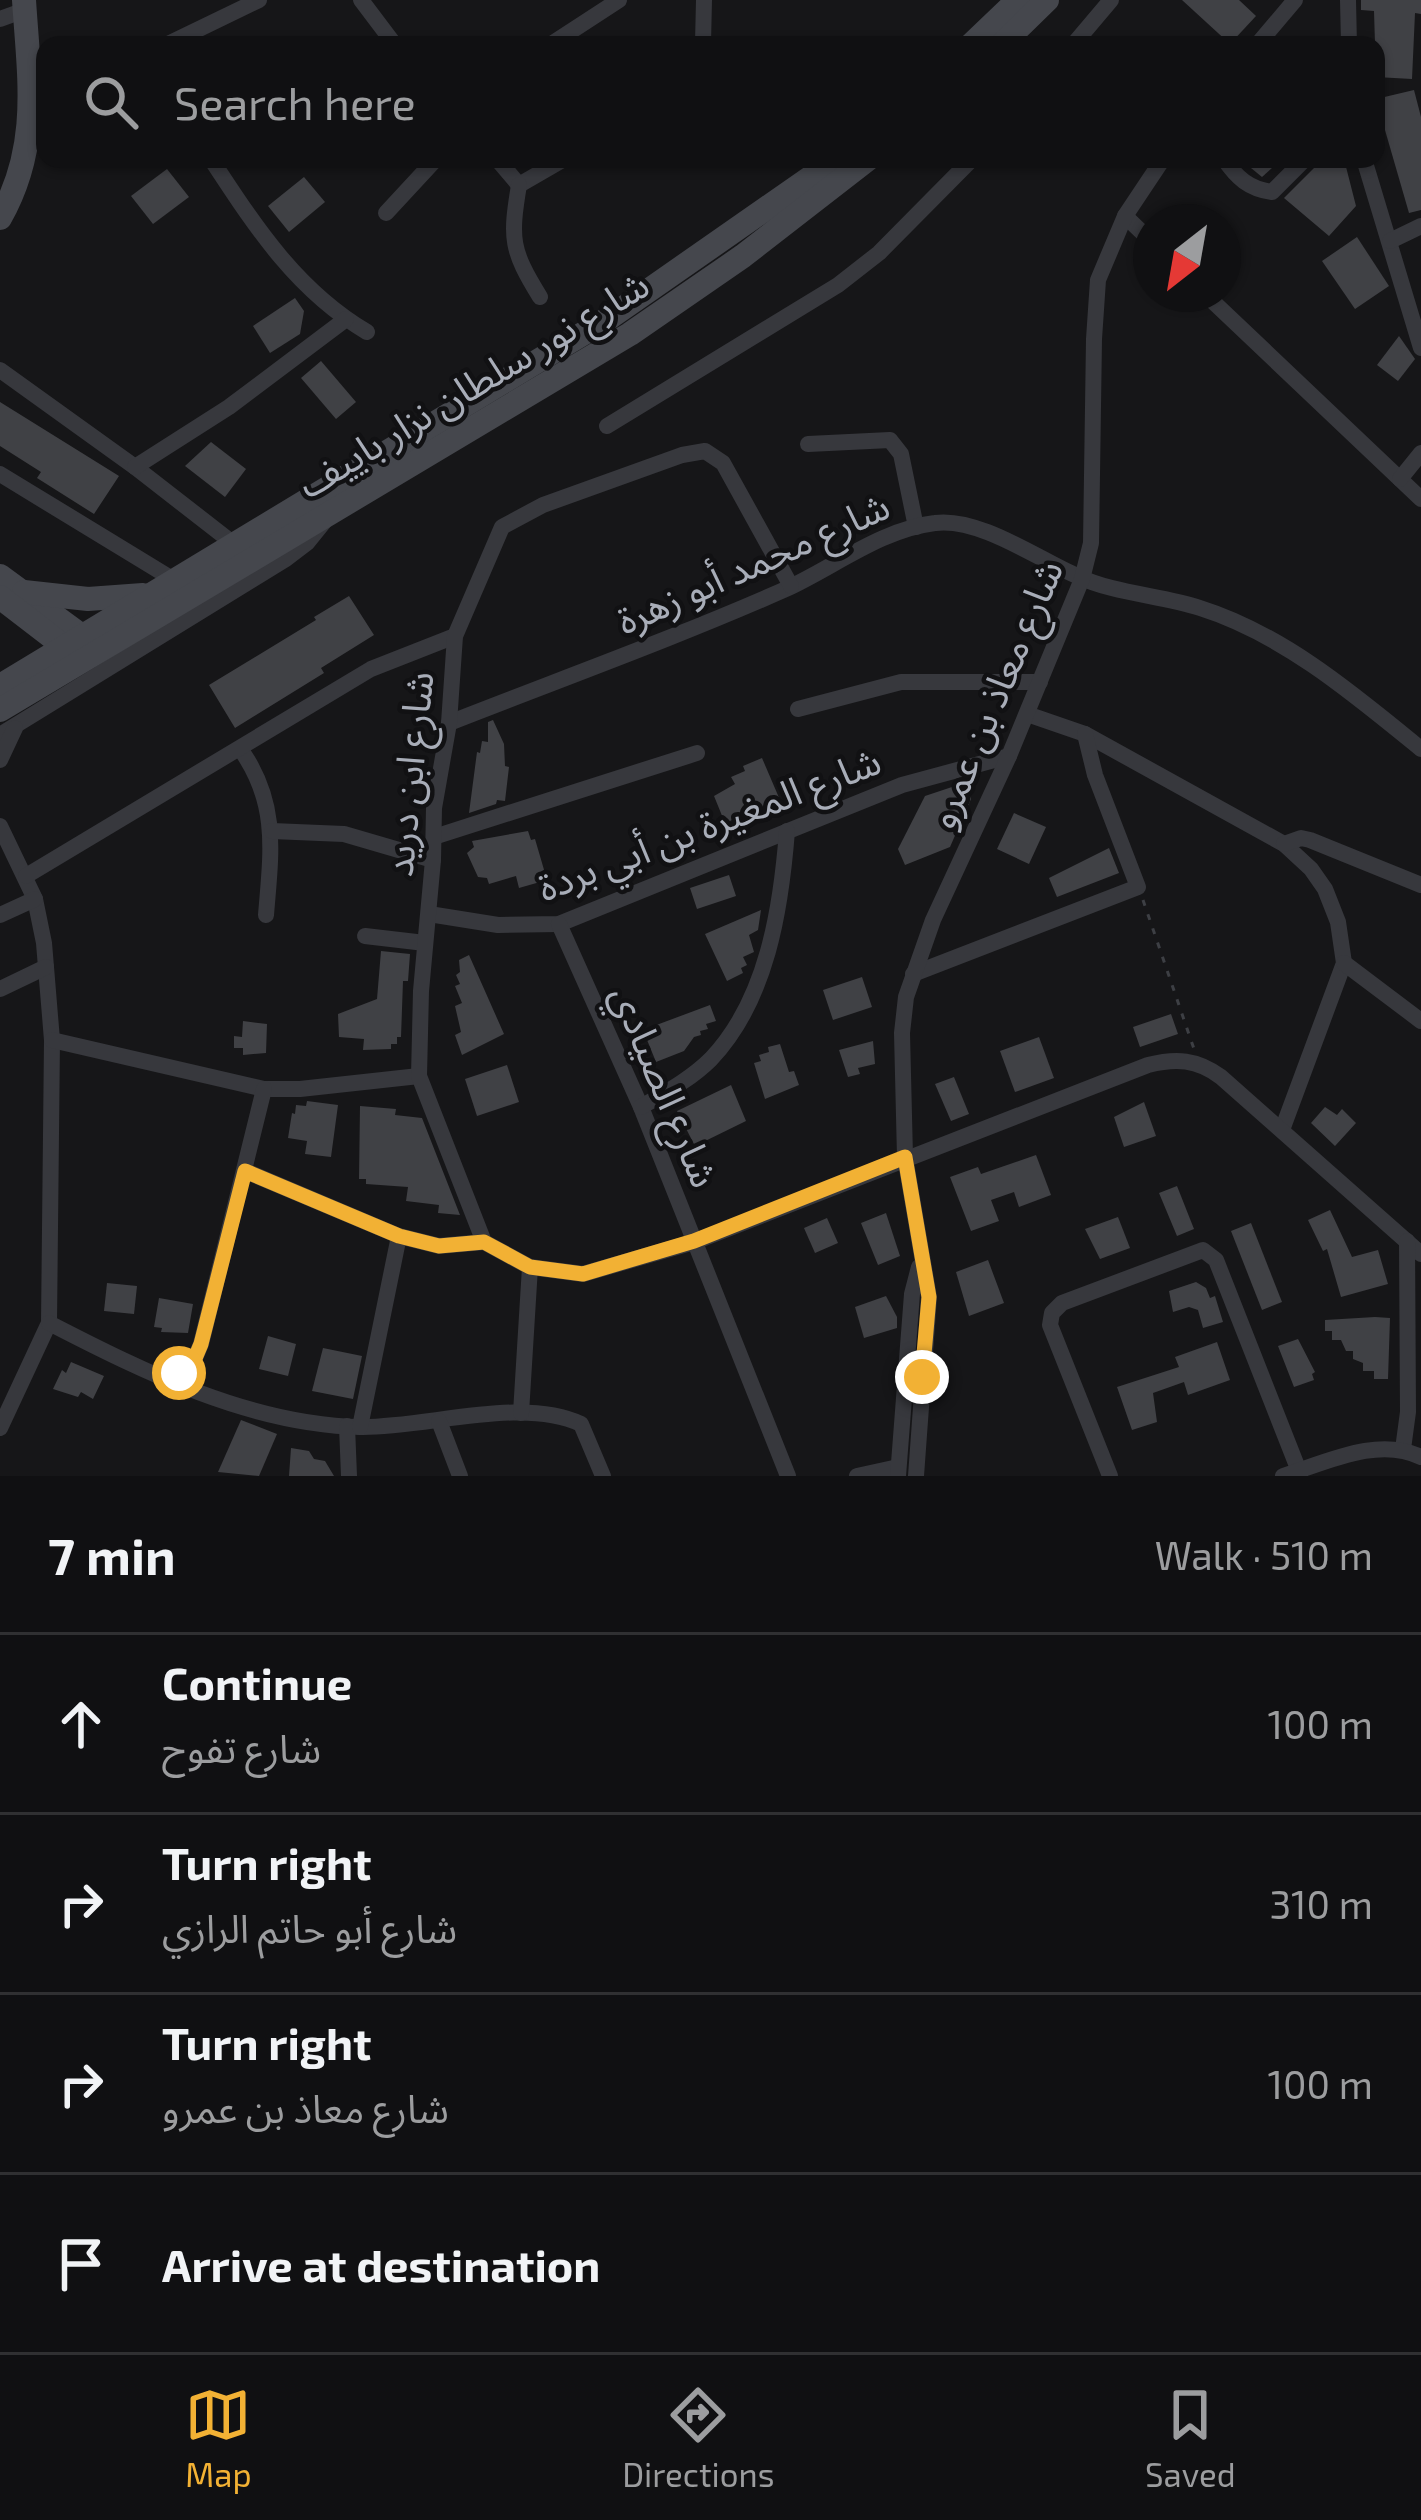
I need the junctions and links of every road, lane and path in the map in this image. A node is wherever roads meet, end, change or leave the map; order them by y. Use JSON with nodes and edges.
{"nodes":[{"id":1,"x":260,"y":0,"type":"edge"},
{"id":2,"x":361,"y":0,"type":"edge"},
{"id":3,"x":619,"y":0,"type":"edge"},
{"id":4,"x":704,"y":0,"type":"edge"},
{"id":5,"x":1018,"y":0,"type":"edge"},
{"id":6,"x":1047,"y":0,"type":"edge"},
{"id":7,"x":1112,"y":0,"type":"edge"},
{"id":8,"x":1295,"y":0,"type":"edge"},
{"id":9,"x":1348,"y":0,"type":"edge"},
{"id":10,"x":25,"y":5,"type":"edge"},
{"id":11,"x":0,"y":20,"type":"edge"},
{"id":12,"x":185,"y":36,"type":"edge"},
{"id":13,"x":387,"y":36,"type":"edge"},
{"id":14,"x":564,"y":36,"type":"edge"},
{"id":15,"x":703,"y":36,"type":"edge"},
{"id":16,"x":980,"y":36,"type":"edge"},
{"id":17,"x":1010,"y":36,"type":"edge"},
{"id":18,"x":1080,"y":36,"type":"edge"},
{"id":19,"x":1265,"y":36,"type":"edge"},
{"id":20,"x":1349,"y":36,"type":"edge"},
{"id":21,"x":36,"y":47,"type":"edge"},
{"id":22,"x":36,"y":110,"type":"edge"},
{"id":23,"x":217,"y":168,"type":"edge"},
{"id":24,"x":428,"y":168,"type":"edge"},
{"id":25,"x":505,"y":168,"type":"edge"},
{"id":26,"x":554,"y":168,"type":"edge"},
{"id":27,"x":824,"y":168,"type":"edge"},
{"id":28,"x":856,"y":168,"type":"edge"},
{"id":29,"x":963,"y":168,"type":"edge"},
{"id":30,"x":1157,"y":168,"type":"edge"},
{"id":31,"x":1230,"y":168,"type":"edge"},
{"id":32,"x":1296,"y":168,"type":"edge"},
{"id":33,"x":1367,"y":168,"type":"edge"},
{"id":34,"x":519,"y":185,"type":"junction"},
{"id":35,"x":386,"y":213,"type":"dead end"},
{"id":36,"x":1125,"y":216,"type":"junction"},
{"id":37,"x":0,"y":218,"type":"edge"},
{"id":38,"x":1133,"y":224,"type":"edge"},
{"id":39,"x":1421,"y":226,"type":"edge"},
{"id":40,"x":1390,"y":242,"type":"junction"},
{"id":41,"x":540,"y":297,"type":"dead end"},
{"id":42,"x":1224,"y":312,"type":"edge"},
{"id":43,"x":346,"y":319,"type":"junction"},
{"id":44,"x":368,"y":332,"type":"dead end"},
{"id":45,"x":1421,"y":348,"type":"edge"},
{"id":46,"x":0,"y":370,"type":"edge"},
{"id":47,"x":607,"y":426,"type":"dead end"},
{"id":48,"x":808,"y":444,"type":"dead end"},
{"id":49,"x":1421,"y":453,"type":"edge"},
{"id":50,"x":136,"y":467,"type":"junction"},
{"id":51,"x":0,"y":474,"type":"edge"},
{"id":52,"x":1400,"y":479,"type":"junction"},
{"id":53,"x":1421,"y":499,"type":"edge"},
{"id":54,"x":332,"y":512,"type":"junction"},
{"id":55,"x":916,"y":527,"type":"junction"},
{"id":56,"x":234,"y":544,"type":"junction"},
{"id":57,"x":0,"y":576,"type":"edge"},
{"id":58,"x":1082,"y":579,"type":"junction"},
{"id":59,"x":790,"y":586,"type":"junction"},
{"id":60,"x":162,"y":587,"type":"junction"},
{"id":61,"x":15,"y":601,"type":"edge"},
{"id":62,"x":455,"y":636,"type":"junction"},
{"id":63,"x":83,"y":648,"type":"junction"},
{"id":64,"x":10,"y":680,"type":"edge"},
{"id":65,"x":1040,"y":682,"type":"junction"},
{"id":66,"x":798,"y":709,"type":"dead end"},
{"id":67,"x":1027,"y":714,"type":"junction"},
{"id":68,"x":8,"y":717,"type":"edge"},
{"id":69,"x":448,"y":723,"type":"junction"},
{"id":70,"x":1085,"y":734,"type":"junction"},
{"id":71,"x":0,"y":735,"type":"edge"},
{"id":72,"x":1421,"y":749,"type":"edge"},
{"id":73,"x":241,"y":750,"type":"junction"},
{"id":74,"x":698,"y":753,"type":"dead end"},
{"id":75,"x":1009,"y":756,"type":"junction"},
{"id":76,"x":0,"y":760,"type":"edge"},
{"id":77,"x":272,"y":831,"type":"junction"},
{"id":78,"x":787,"y":831,"type":"junction"},
{"id":79,"x":2,"y":837,"type":"edge"},
{"id":80,"x":434,"y":837,"type":"junction"},
{"id":81,"x":1284,"y":844,"type":"junction"},
{"id":82,"x":434,"y":860,"type":"junction"},
{"id":83,"x":26,"y":876,"type":"junction"},
{"id":84,"x":1421,"y":885,"type":"edge"},
{"id":85,"x":1138,"y":886,"type":"junction"},
{"id":86,"x":35,"y":899,"type":"junction"},
{"id":87,"x":429,"y":914,"type":"junction"},
{"id":88,"x":0,"y":915,"type":"edge"},
{"id":89,"x":266,"y":915,"type":"dead end"},
{"id":90,"x":560,"y":924,"type":"junction"},
{"id":91,"x":365,"y":936,"type":"dead end"},
{"id":92,"x":425,"y":943,"type":"junction"},
{"id":93,"x":1344,"y":963,"type":"junction"},
{"id":94,"x":46,"y":967,"type":"junction"},
{"id":95,"x":913,"y":974,"type":"junction"},
{"id":96,"x":0,"y":989,"type":"edge"},
{"id":97,"x":1421,"y":1022,"type":"edge"},
{"id":98,"x":52,"y":1040,"type":"junction"},
{"id":99,"x":1199,"y":1064,"type":"junction"},
{"id":100,"x":419,"y":1076,"type":"junction"},
{"id":101,"x":264,"y":1089,"type":"junction"},
{"id":102,"x":641,"y":1107,"type":"junction"},
{"id":103,"x":1282,"y":1130,"type":"junction"},
{"id":104,"x":905,"y":1157,"type":"junction"},
{"id":105,"x":245,"y":1171,"type":"junction"},
{"id":106,"x":399,"y":1236,"type":"junction"},
{"id":107,"x":694,"y":1241,"type":"junction"},
{"id":108,"x":484,"y":1242,"type":"junction"},
{"id":109,"x":1414,"y":1248,"type":"edge"},
{"id":110,"x":920,"y":1260,"type":"junction"},
{"id":111,"x":530,"y":1267,"type":"junction"},
{"id":112,"x":49,"y":1323,"type":"junction"},
{"id":113,"x":171,"y":1381,"type":"junction"},
{"id":114,"x":521,"y":1413,"type":"junction"},
{"id":115,"x":439,"y":1421,"type":"junction"},
{"id":116,"x":353,"y":1426,"type":"junction"},
{"id":117,"x":0,"y":1429,"type":"edge"},
{"id":118,"x":1412,"y":1453,"type":"edge"},
{"id":119,"x":898,"y":1471,"type":"edge"},
{"id":120,"x":1291,"y":1474,"type":"edge"},
{"id":121,"x":349,"y":1476,"type":"edge"},
{"id":122,"x":460,"y":1476,"type":"edge"},
{"id":123,"x":603,"y":1476,"type":"edge"},
{"id":124,"x":788,"y":1476,"type":"edge"},
{"id":125,"x":856,"y":1476,"type":"edge"},
{"id":126,"x":916,"y":1476,"type":"edge"},
{"id":127,"x":1110,"y":1476,"type":"edge"}],
"edges":[{"from":1,"to":12,"type":"street"},
{"from":2,"to":13,"type":"street"},
{"from":3,"to":14,"type":"street"},
{"from":4,"to":15,"type":"street"},
{"from":5,"to":16,"type":"main road"},
{"from":6,"to":17,"type":"main road"},
{"from":7,"to":18,"type":"street"},
{"from":8,"to":19,"type":"street"},
{"from":9,"to":20,"type":"street"},
{"from":10,"to":11,"type":"street"},
{"from":10,"to":21,"type":"main road"},
{"from":22,"to":37,"type":"main road"},
{"from":23,"to":43,"type":"street"},
{"from":24,"to":35,"type":"street"},
{"from":25,"to":34,"type":"street"},
{"from":26,"to":34,"type":"street"},
{"from":27,"to":56,"type":"main road","name":"شارع نور سلطان نزار باييف"},
{"from":28,"to":54,"type":"main road","name":"شارع نور سلطان نزار باييف"},
{"from":29,"to":47,"type":"street"},
{"from":30,"to":36,"type":"street","name":"شارع معاذ بن عمرو"},
{"from":31,"to":32,"type":"street"},
{"from":33,"to":40,"type":"street"},
{"from":34,"to":41,"type":"street"},
{"from":36,"to":38,"type":"street"},
{"from":36,"to":58,"type":"street","name":"شارع معاذ بن عمرو"},
{"from":39,"to":40,"type":"street"},
{"from":40,"to":45,"type":"street"},
{"from":42,"to":52,"type":"street"},
{"from":43,"to":44,"type":"street"},
{"from":43,"to":50,"type":"street"},
{"from":46,"to":50,"type":"street"},
{"from":48,"to":55,"type":"street"},
{"from":49,"to":52,"type":"street"},
{"from":50,"to":56,"type":"street"},
{"from":51,"to":60,"type":"street"},
{"from":52,"to":53,"type":"street"},
{"from":54,"to":63,"type":"main road","name":"شارع نور سلطان نزار باييف"},
{"from":54,"to":68,"type":"street"},
{"from":55,"to":58,"type":"street","name":"شارع محمد أبو زهرة"},
{"from":55,"to":59,"type":"street","name":"شارع محمد أبو زهرة"},
{"from":56,"to":60,"type":"main road","name":"شارع نور سلطان نزار باييف"},
{"from":57,"to":61,"type":"main road"},
{"from":58,"to":65,"type":"street","name":"شارع معاذ بن عمرو"},
{"from":58,"to":72,"type":"street","name":"شارع محمد أبو زهرة"},
{"from":59,"to":62,"type":"street","name":"شارع ابن دريد"},
{"from":59,"to":69,"type":"street","name":"شارع محمد أبو زهرة"},
{"from":60,"to":61,"type":"main road"},
{"from":60,"to":63,"type":"main road","name":"شارع نور سلطان نزار باييف"},
{"from":61,"to":63,"type":"main road"},
{"from":61,"to":64,"type":"main road"},
{"from":62,"to":69,"type":"street","name":"شارع ابن دريد"},
{"from":62,"to":73,"type":"street"},
{"from":63,"to":64,"type":"main road"},
{"from":63,"to":68,"type":"main road"},
{"from":65,"to":66,"type":"street"},
{"from":65,"to":67,"type":"street","name":"شارع معاذ بن عمرو"},
{"from":67,"to":70,"type":"street"},
{"from":67,"to":75,"type":"street","name":"شارع معاذ بن عمرو"},
{"from":68,"to":71,"type":"street"},
{"from":68,"to":76,"type":"street"},
{"from":69,"to":80,"type":"street","name":"شارع ابن دريد"},
{"from":70,"to":81,"type":"street"},
{"from":70,"to":85,"type":"street"},
{"from":73,"to":77,"type":"street"},
{"from":73,"to":83,"type":"street"},
{"from":74,"to":80,"type":"street"},
{"from":75,"to":78,"type":"street","name":"شارع المغيرة بن أبي بردة"},
{"from":75,"to":95,"type":"street","name":"شارع معاذ بن عمرو"},
{"from":77,"to":82,"type":"street"},
{"from":77,"to":89,"type":"street"},
{"from":78,"to":90,"type":"street","name":"شارع المغيرة بن أبي بردة"},
{"from":78,"to":102,"type":"street"},
{"from":79,"to":83,"type":"street"},
{"from":80,"to":82,"type":"street","name":"شارع ابن دريد"},
{"from":81,"to":84,"type":"street"},
{"from":81,"to":93,"type":"street"},
{"from":82,"to":87,"type":"street","name":"شارع ابن دريد"},
{"from":83,"to":86,"type":"street"},
{"from":85,"to":95,"type":"street"},
{"from":85,"to":99,"type":"path"},
{"from":86,"to":88,"type":"street"},
{"from":86,"to":94,"type":"street"},
{"from":87,"to":90,"type":"street","name":"شارع المغيرة بن أبي بردة"},
{"from":87,"to":92,"type":"street","name":"شارع ابن دريد"},
{"from":90,"to":102,"type":"street","name":"شارع الصيادي"},
{"from":91,"to":92,"type":"street"},
{"from":92,"to":100,"type":"street","name":"شارع ابن دريد"},
{"from":93,"to":97,"type":"street"},
{"from":93,"to":103,"type":"street"},
{"from":94,"to":96,"type":"street"},
{"from":94,"to":98,"type":"street"},
{"from":95,"to":104,"type":"street","name":"شارع معاذ بن عمرو"},
{"from":98,"to":101,"type":"street"},
{"from":98,"to":112,"type":"street"},
{"from":99,"to":103,"type":"street"},
{"from":99,"to":104,"type":"street"},
{"from":100,"to":101,"type":"street"},
{"from":100,"to":108,"type":"street","name":"شارع ابن دريد"},
{"from":101,"to":105,"type":"street"},
{"from":102,"to":107,"type":"street","name":"شارع الصيادي"},
{"from":103,"to":109,"type":"street"},
{"from":104,"to":107,"type":"street"},
{"from":104,"to":110,"type":"street","name":"شارع معاذ بن عمرو"},
{"from":105,"to":106,"type":"street"},
{"from":105,"to":113,"type":"street"},
{"from":106,"to":108,"type":"street"},
{"from":106,"to":116,"type":"street"},
{"from":107,"to":111,"type":"street"},
{"from":107,"to":124,"type":"street","name":"شارع الصيادي"},
{"from":108,"to":111,"type":"street"},
{"from":109,"to":118,"type":"street"},
{"from":110,"to":119,"type":"street","name":"شارع معاذ بن عمرو"},
{"from":110,"to":126,"type":"street","name":"شارع معاذ بن عمرو"},
{"from":111,"to":114,"type":"street"},
{"from":112,"to":113,"type":"street"},
{"from":112,"to":117,"type":"street"},
{"from":113,"to":116,"type":"street"},
{"from":114,"to":115,"type":"street"},
{"from":114,"to":123,"type":"street"},
{"from":115,"to":116,"type":"street"},
{"from":115,"to":122,"type":"street"},
{"from":116,"to":121,"type":"street"},
{"from":118,"to":120,"type":"street"},
{"from":119,"to":125,"type":"street"},
{"from":120,"to":127,"type":"street"}]}
